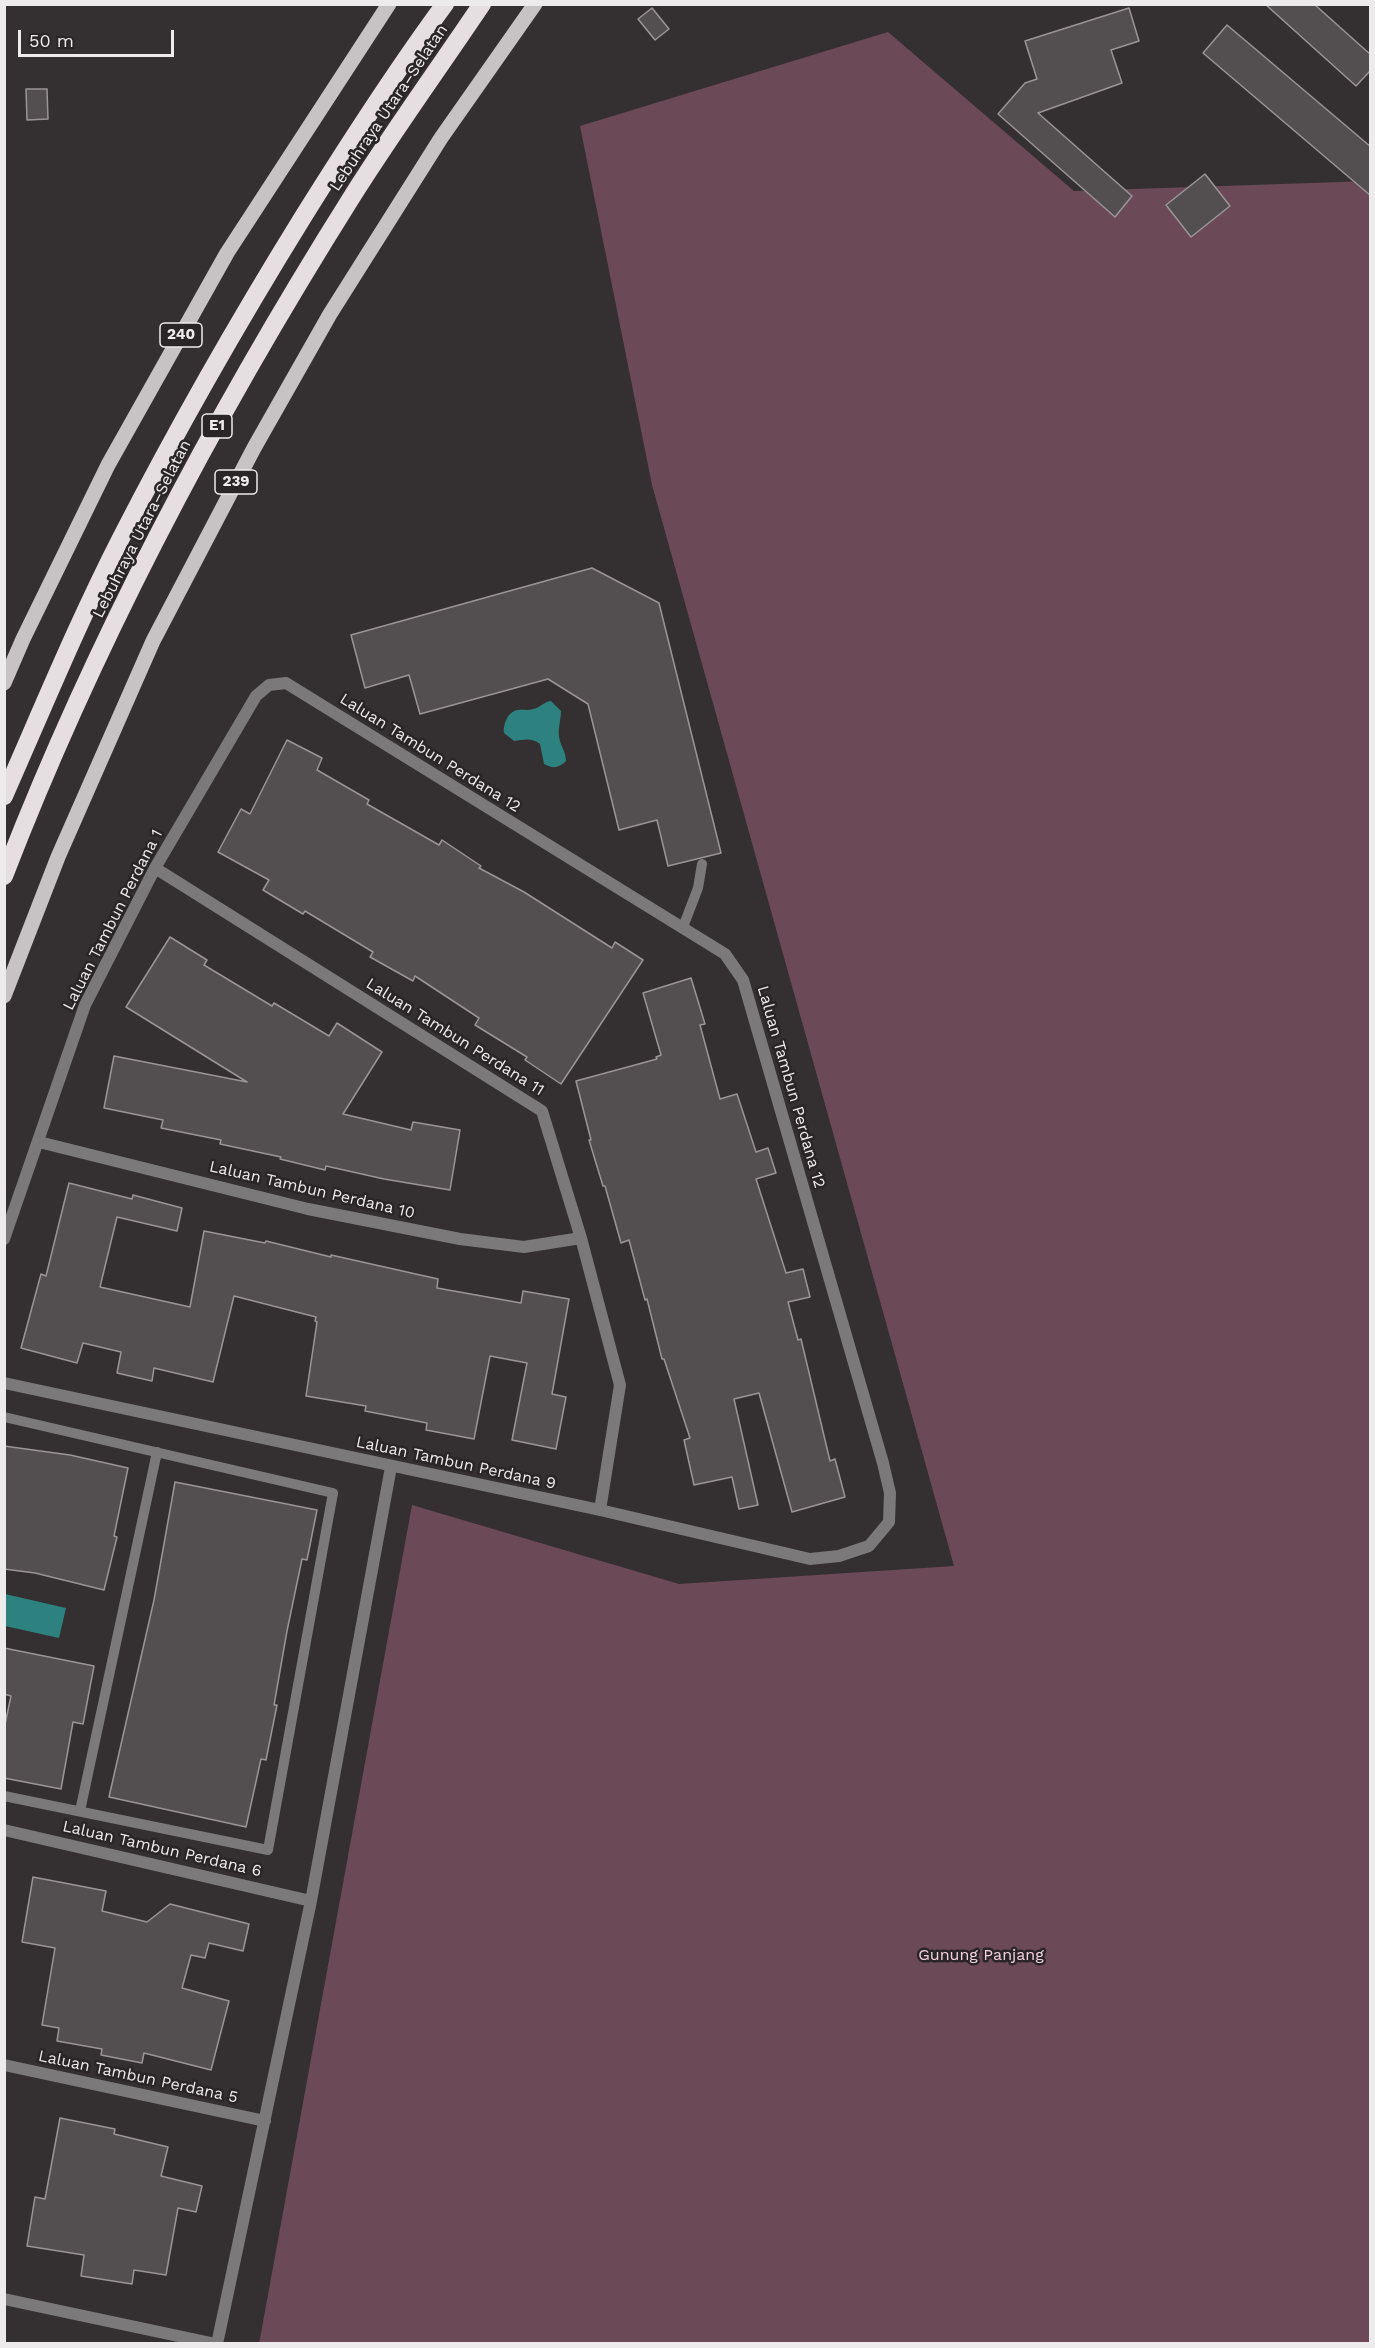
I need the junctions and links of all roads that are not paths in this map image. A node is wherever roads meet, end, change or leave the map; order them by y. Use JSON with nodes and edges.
{"nodes":[{"id":1,"x":389,"y":4,"type":"edge"},
{"id":2,"x":445,"y":4,"type":"edge"},
{"id":3,"x":482,"y":4,"type":"edge"},
{"id":4,"x":535,"y":4,"type":"edge"},
{"id":5,"x":4,"y":683,"type":"edge"},
{"id":6,"x":286,"y":683,"type":"joint"},
{"id":7,"x":4,"y":796,"type":"edge"},
{"id":8,"x":702,"y":864,"type":"dead end"},
{"id":9,"x":155,"y":868,"type":"junction"},
{"id":10,"x":4,"y":876,"type":"edge"},
{"id":11,"x":683,"y":927,"type":"junction"},
{"id":12,"x":4,"y":996,"type":"edge"},
{"id":13,"x":39,"y":1142,"type":"junction"},
{"id":14,"x":581,"y":1238,"type":"junction"},
{"id":15,"x":4,"y":1239,"type":"edge"},
{"id":16,"x":4,"y":1383,"type":"edge"},
{"id":17,"x":4,"y":1417,"type":"edge"},
{"id":18,"x":158,"y":1452,"type":"junction"},
{"id":19,"x":391,"y":1467,"type":"junction"},
{"id":20,"x":600,"y":1510,"type":"junction"},
{"id":21,"x":889,"y":1522,"type":"joint"},
{"id":22,"x":4,"y":1796,"type":"edge"},
{"id":23,"x":80,"y":1811,"type":"junction"},
{"id":24,"x":4,"y":1830,"type":"edge"},
{"id":25,"x":311,"y":1901,"type":"junction"},
{"id":26,"x":4,"y":2065,"type":"edge"},
{"id":27,"x":266,"y":2121,"type":"junction"},
{"id":28,"x":4,"y":2299,"type":"edge"},
{"id":29,"x":216,"y":2343,"type":"edge"}],
"edges":[{"from":1,"to":5,"type":"main road","number":"240"},
{"from":2,"to":7,"type":"highway","name":"Lebuhraya Utara–Selatan","number":"E1"},
{"from":3,"to":10,"type":"highway","name":"Lebuhraya Utara–Selatan","number":"E1"},
{"from":4,"to":12,"type":"main road","number":"239"},
{"from":6,"to":9,"type":"street","name":"Laluan Tambun Perdana 1"},
{"from":6,"to":11,"type":"street","name":"Laluan Tambun Perdana 12"},
{"from":8,"to":11,"type":"lane"},
{"from":9,"to":13,"type":"street","name":"Laluan Tambun Perdana 1"},
{"from":9,"to":14,"type":"street","name":"Laluan Tambun Perdana 11"},
{"from":11,"to":21,"type":"street","name":"Laluan Tambun Perdana 12"},
{"from":13,"to":14,"type":"street","name":"Laluan Tambun Perdana 10"},
{"from":13,"to":15,"type":"street","name":"Laluan Tambun Perdana 1"},
{"from":14,"to":20,"type":"street","name":"Laluan Tambun Perdana 11"},
{"from":16,"to":19,"type":"street","name":"Laluan Tambun Perdana 9"},
{"from":17,"to":18,"type":"lane"},
{"from":18,"to":23,"type":"lane"},
{"from":18,"to":23,"type":"lane"},
{"from":19,"to":20,"type":"street","name":"Laluan Tambun Perdana 9"},
{"from":19,"to":25,"type":"street"},
{"from":20,"to":21,"type":"street","name":"Laluan Tambun Perdana 9"},
{"from":22,"to":23,"type":"lane"},
{"from":24,"to":25,"type":"street","name":"Laluan Tambun Perdana 6"},
{"from":25,"to":27,"type":"street"},
{"from":26,"to":27,"type":"street","name":"Laluan Tambun Perdana 5"},
{"from":27,"to":29,"type":"street"},
{"from":28,"to":29,"type":"street"}]}
